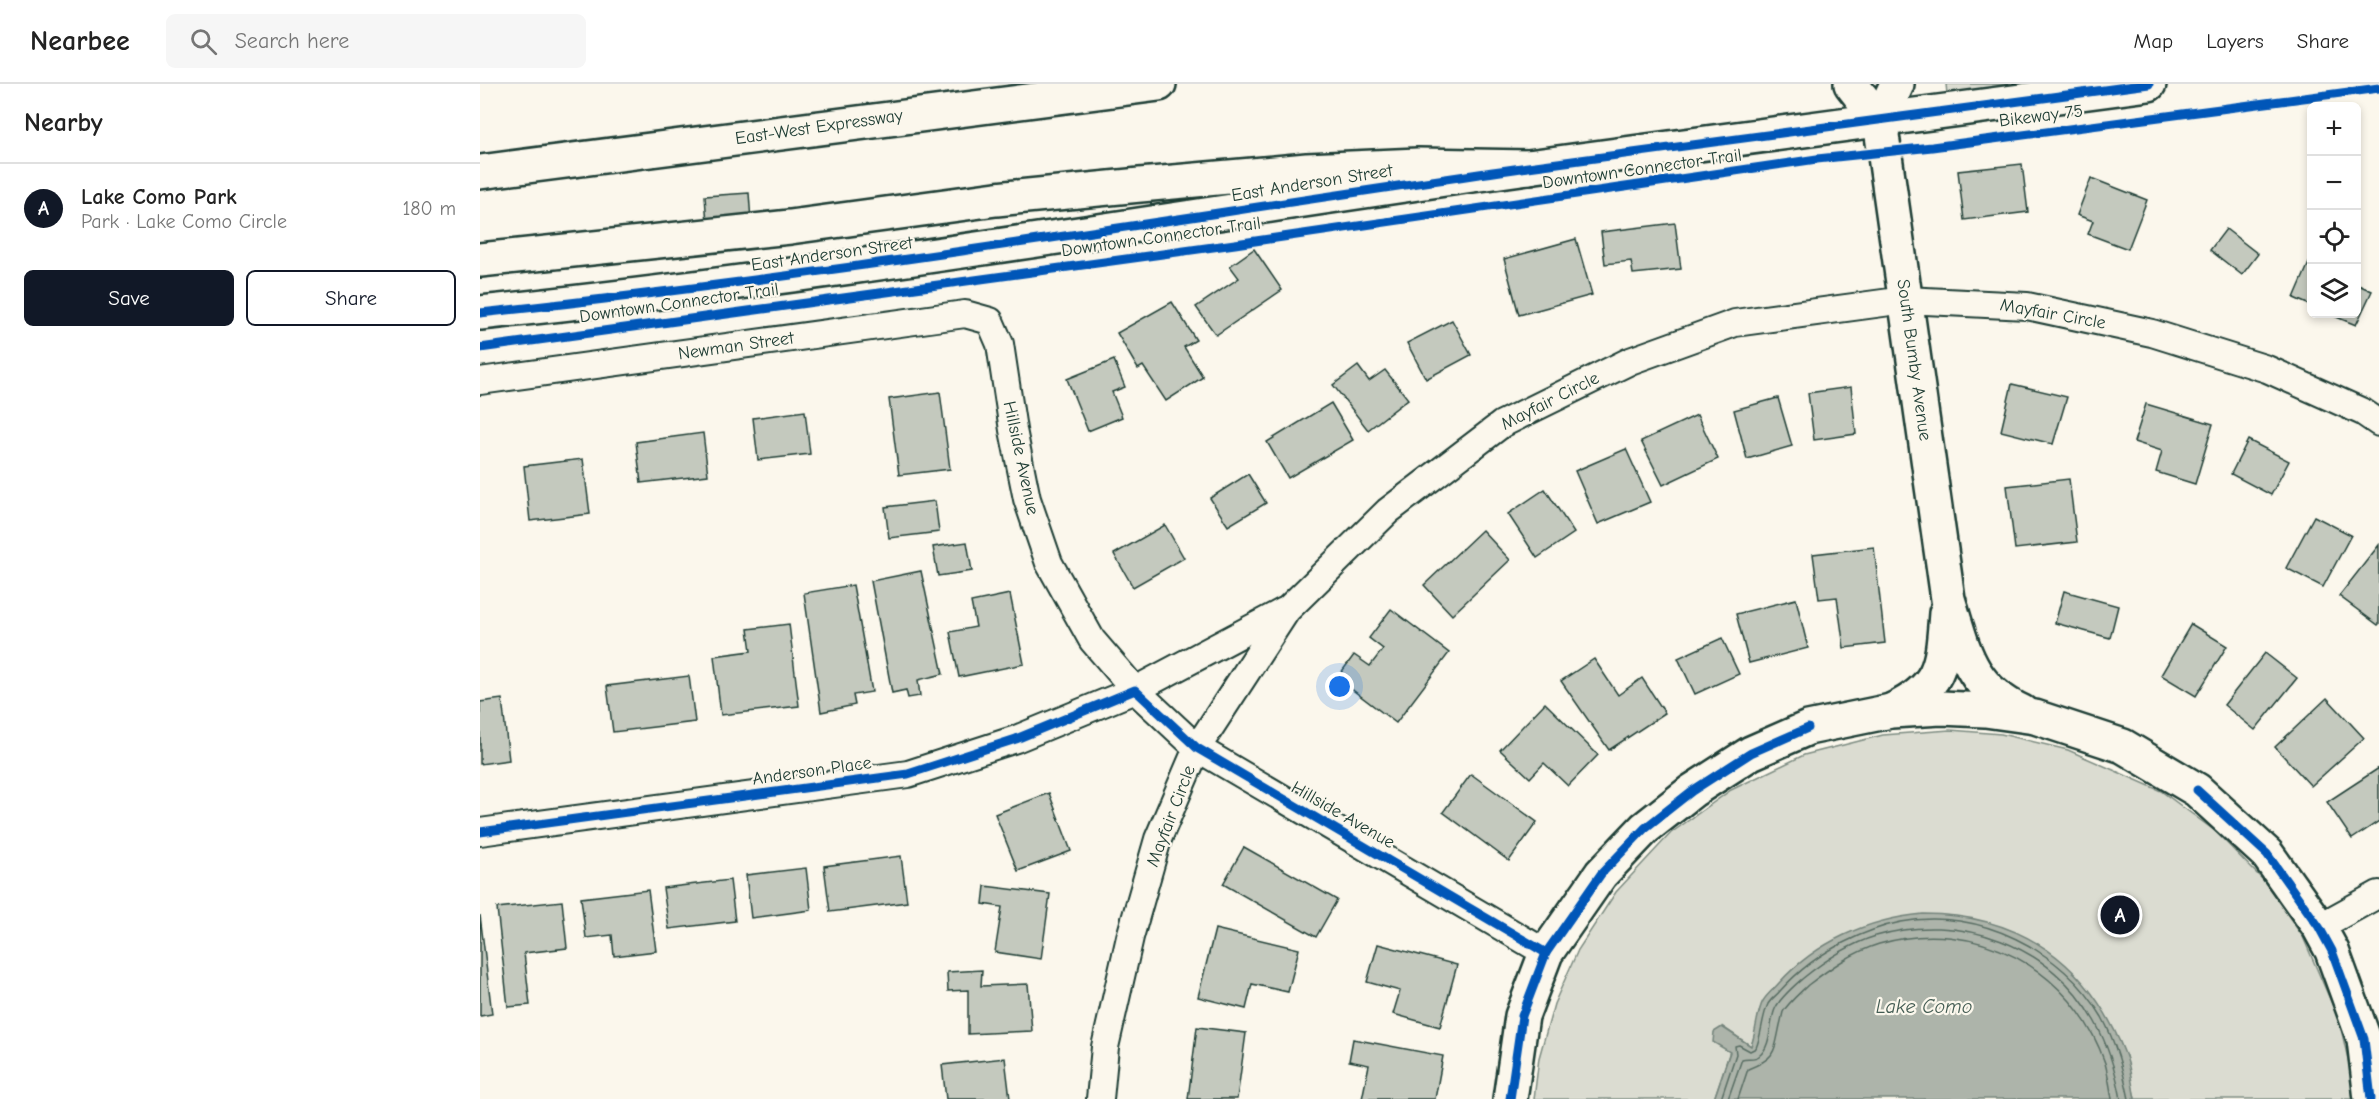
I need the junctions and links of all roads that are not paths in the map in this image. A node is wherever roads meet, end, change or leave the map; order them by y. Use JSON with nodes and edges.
{"nodes":[{"id":1,"x":1159,"y":84,"type":"edge"},
{"id":2,"x":1851,"y":84,"type":"edge"},
{"id":3,"x":1897,"y":84,"type":"edge"},
{"id":4,"x":2150,"y":84,"type":"edge"},
{"id":5,"x":1880,"y":121,"type":"junction"},
{"id":6,"x":1530,"y":167,"type":"junction"},
{"id":7,"x":480,"y":172,"type":"edge"},
{"id":8,"x":480,"y":260,"type":"edge"},
{"id":9,"x":1905,"y":300,"type":"junction"},
{"id":10,"x":480,"y":313,"type":"edge"},
{"id":11,"x":990,"y":321,"type":"joint"},
{"id":12,"x":480,"y":381,"type":"edge"},
{"id":13,"x":2379,"y":423,"type":"edge"},
{"id":14,"x":1948,"y":599,"type":"junction"},
{"id":15,"x":1287,"y":610,"type":"junction"},
{"id":16,"x":1135,"y":690,"type":"junction"},
{"id":17,"x":1891,"y":711,"type":"junction"},
{"id":18,"x":2035,"y":717,"type":"junction"},
{"id":19,"x":1197,"y":748,"type":"junction"},
{"id":20,"x":480,"y":832,"type":"edge"},
{"id":21,"x":2379,"y":894,"type":"edge"},
{"id":22,"x":2319,"y":927,"type":"junction"},
{"id":23,"x":1546,"y":953,"type":"junction"},
{"id":24,"x":1100,"y":1099,"type":"edge"},
{"id":25,"x":1510,"y":1099,"type":"edge"},
{"id":26,"x":2371,"y":1099,"type":"edge"}],
"edges":[{"from":1,"to":7,"type":"main road","name":"East-West Expressway"},
{"from":2,"to":5,"type":"main road"},
{"from":3,"to":5,"type":"main road"},
{"from":4,"to":5,"type":"main road","name":"East Anderson Street"},
{"from":5,"to":6,"type":"main road","name":"East Anderson Street"},
{"from":5,"to":9,"type":"main road","name":"South Bumby Avenue"},
{"from":6,"to":8,"type":"main road"},
{"from":6,"to":10,"type":"main road","name":"East Anderson Street"},
{"from":9,"to":13,"type":"street","name":"Mayfair Circle"},
{"from":9,"to":14,"type":"main road","name":"South Bumby Avenue"},
{"from":9,"to":15,"type":"street","name":"Mayfair Circle"},
{"from":11,"to":12,"type":"street","name":"Newman Street"},
{"from":11,"to":16,"type":"street","name":"Hillside Avenue"},
{"from":14,"to":17,"type":"main road","name":"South Bumby Avenue"},
{"from":14,"to":18,"type":"main road","name":"South Bumby Avenue"},
{"from":15,"to":16,"type":"street","name":"Anderson Place"},
{"from":15,"to":19,"type":"street","name":"Mayfair Circle"},
{"from":16,"to":19,"type":"street","name":"Hillside Avenue"},
{"from":16,"to":20,"type":"street","name":"Anderson Place"},
{"from":17,"to":18,"type":"main road"},
{"from":17,"to":23,"type":"main road"},
{"from":18,"to":22,"type":"main road"},
{"from":19,"to":23,"type":"street","name":"Hillside Avenue"},
{"from":19,"to":24,"type":"street","name":"Mayfair Circle"},
{"from":21,"to":22,"type":"street"},
{"from":22,"to":26,"type":"main road"},
{"from":23,"to":25,"type":"main road"}]}
